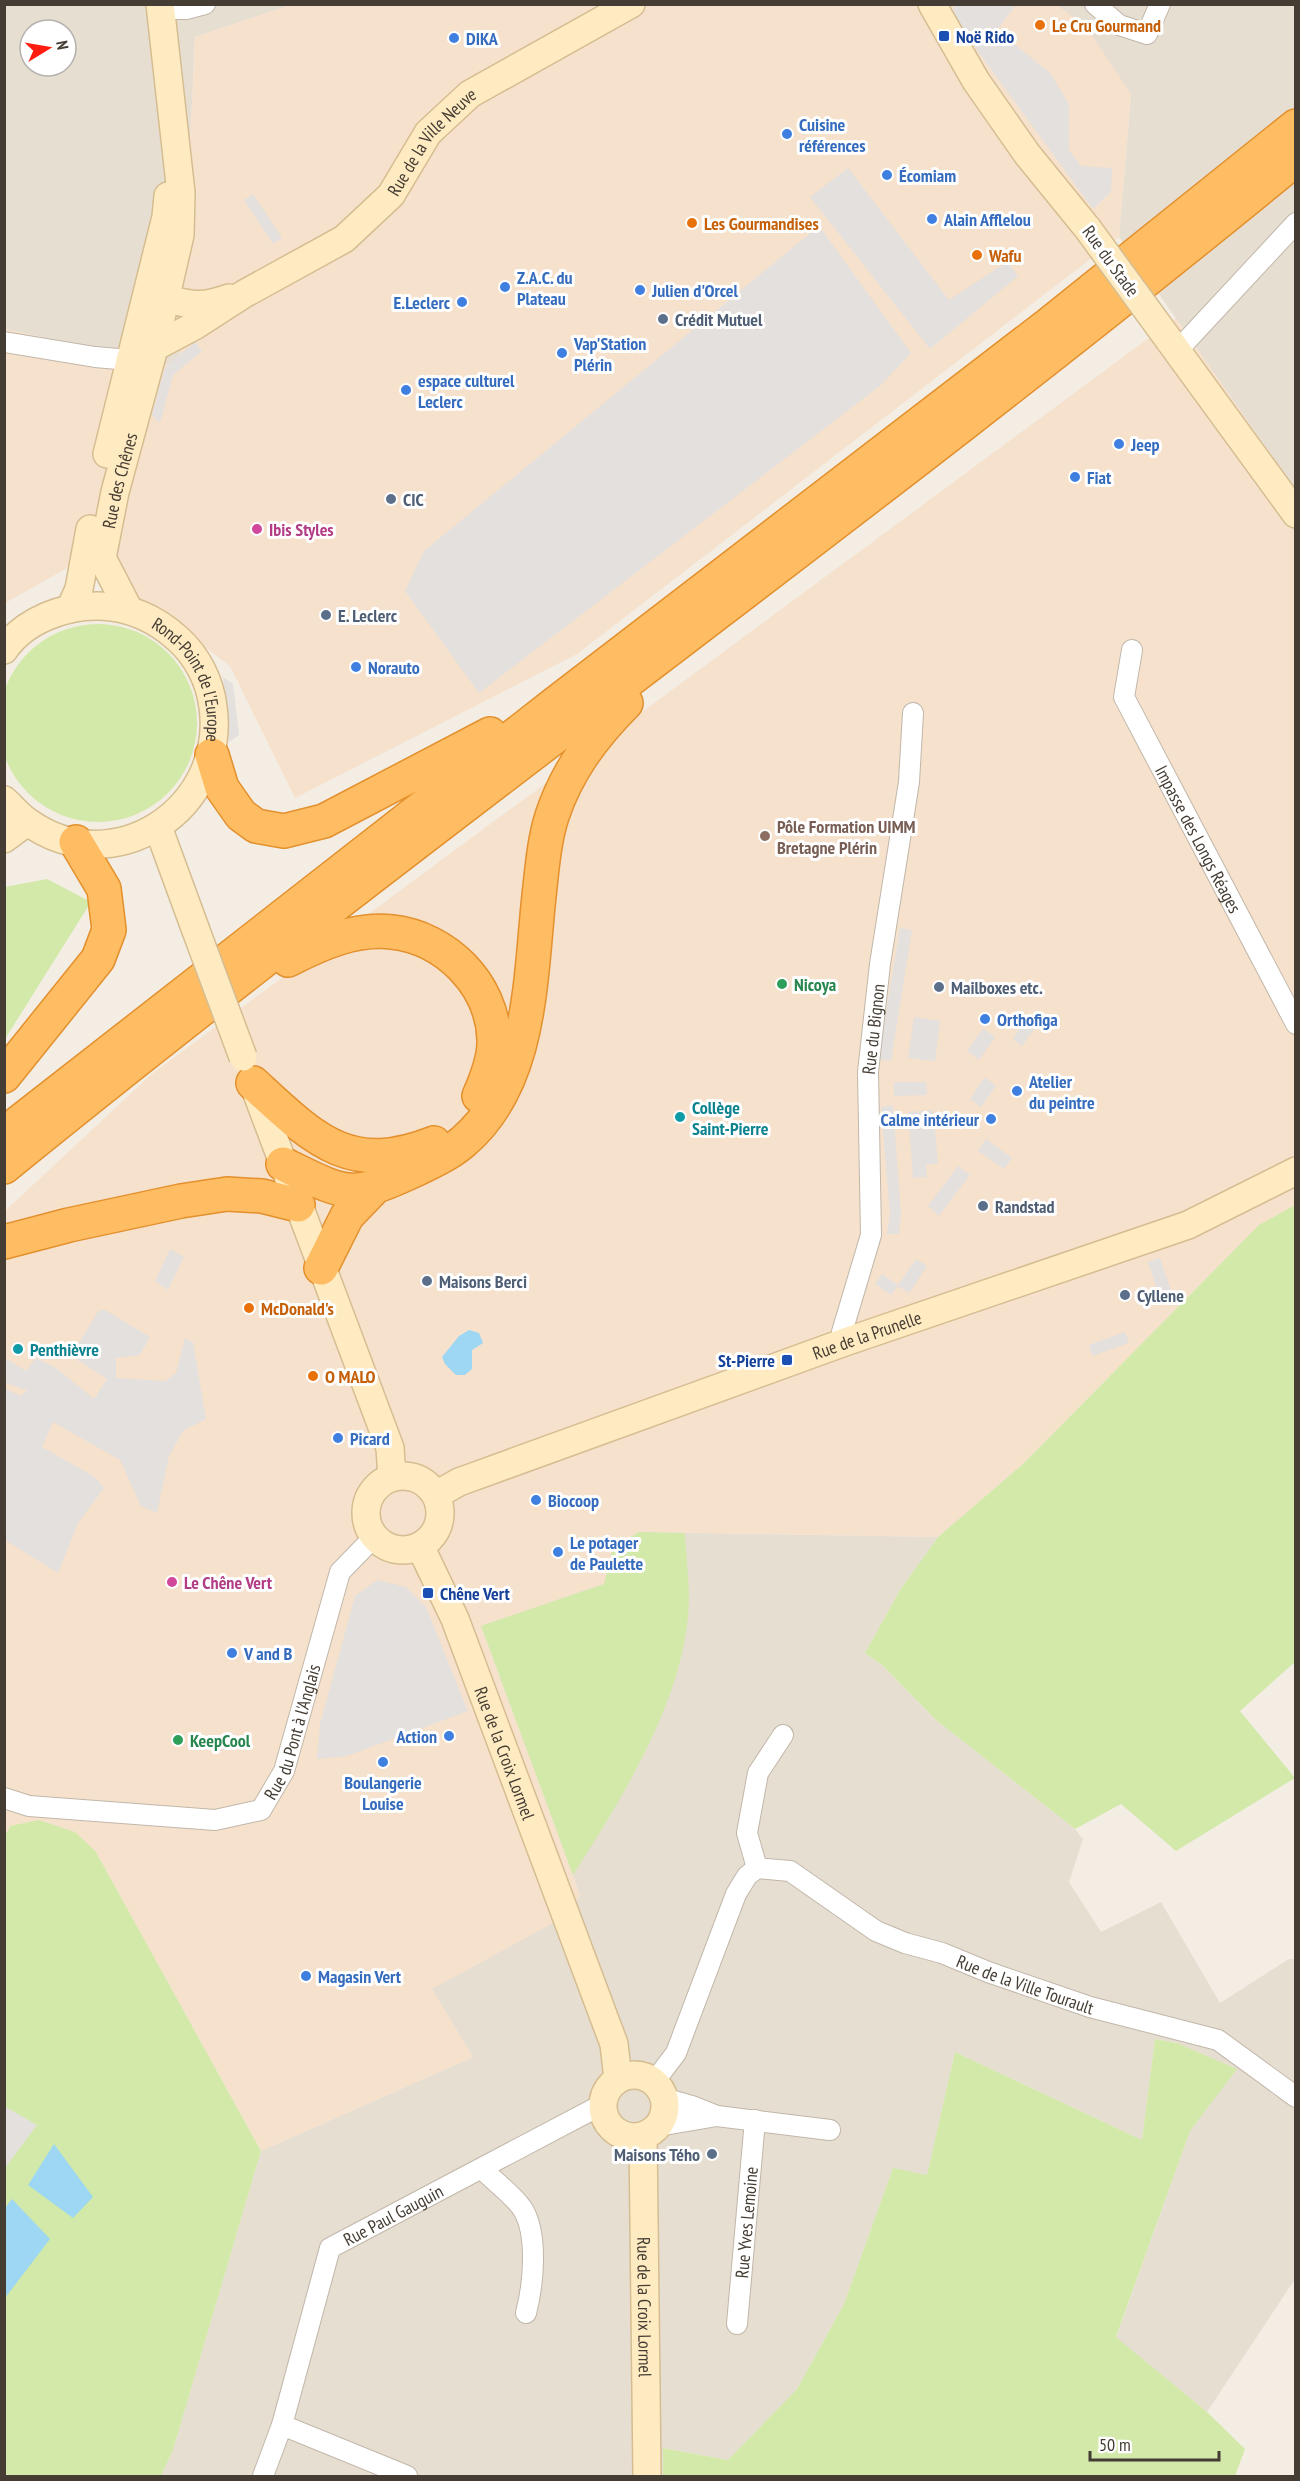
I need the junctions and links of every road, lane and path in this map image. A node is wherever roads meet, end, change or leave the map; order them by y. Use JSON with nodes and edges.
{"nodes":[{"id":1,"x":205,"y":4,"type":"edge"},
{"id":2,"x":631,"y":4,"type":"edge"},
{"id":3,"x":932,"y":4,"type":"edge"},
{"id":4,"x":1095,"y":4,"type":"edge"},
{"id":5,"x":1160,"y":4,"type":"edge"},
{"id":6,"x":160,"y":7,"type":"edge"},
{"id":7,"x":1296,"y":126,"type":"edge"},
{"id":8,"x":175,"y":142,"type":"junction"},
{"id":9,"x":1296,"y":159,"type":"edge"},
{"id":10,"x":1296,"y":223,"type":"edge"},
{"id":11,"x":244,"y":294,"type":"junction"},
{"id":12,"x":155,"y":304,"type":"junction"},
{"id":13,"x":4,"y":342,"type":"edge"},
{"id":14,"x":1174,"y":345,"type":"junction"},
{"id":15,"x":154,"y":348,"type":"junction"},
{"id":16,"x":130,"y":360,"type":"junction"},
{"id":17,"x":120,"y":473,"type":"junction"},
{"id":18,"x":1296,"y":514,"type":"edge"},
{"id":19,"x":70,"y":609,"type":"junction"},
{"id":20,"x":721,"y":609,"type":"junction"},
{"id":21,"x":129,"y":610,"type":"junction"},
{"id":22,"x":4,"y":650,"type":"edge"},
{"id":23,"x":1132,"y":650,"type":"dead end"},
{"id":24,"x":556,"y":703,"type":"junction"},
{"id":25,"x":913,"y":713,"type":"dead end"},
{"id":26,"x":212,"y":755,"type":"junction"},
{"id":27,"x":4,"y":800,"type":"edge"},
{"id":28,"x":27,"y":822,"type":"junction"},
{"id":29,"x":158,"y":827,"type":"junction"},
{"id":30,"x":4,"y":839,"type":"edge"},
{"id":31,"x":76,"y":842,"type":"junction"},
{"id":32,"x":252,"y":971,"type":"junction"},
{"id":33,"x":1296,"y":1024,"type":"edge"},
{"id":34,"x":248,"y":1070,"type":"junction"},
{"id":35,"x":4,"y":1076,"type":"edge"},
{"id":36,"x":4,"y":1134,"type":"edge"},
{"id":37,"x":283,"y":1164,"type":"junction"},
{"id":38,"x":4,"y":1167,"type":"edge"},
{"id":39,"x":1296,"y":1171,"type":"edge"},
{"id":40,"x":373,"y":1189,"type":"junction"},
{"id":41,"x":298,"y":1205,"type":"junction"},
{"id":42,"x":4,"y":1242,"type":"edge"},
{"id":43,"x":321,"y":1268,"type":"junction"},
{"id":44,"x":844,"y":1342,"type":"junction"},
{"id":45,"x":392,"y":1476,"type":"junction"},
{"id":46,"x":436,"y":1495,"type":"junction"},
{"id":47,"x":369,"y":1543,"type":"junction"},
{"id":48,"x":420,"y":1546,"type":"junction"},
{"id":49,"x":783,"y":1735,"type":"dead end"},
{"id":50,"x":4,"y":1798,"type":"edge"},
{"id":51,"x":757,"y":1868,"type":"junction"},
{"id":52,"x":618,"y":2079,"type":"junction"},
{"id":53,"x":659,"y":2090,"type":"junction"},
{"id":54,"x":1296,"y":2097,"type":"edge"},
{"id":55,"x":603,"y":2104,"type":"junction"},
{"id":56,"x":717,"y":2116,"type":"junction"},
{"id":57,"x":755,"y":2120,"type":"junction"},
{"id":58,"x":830,"y":2130,"type":"dead end"},
{"id":59,"x":651,"y":2131,"type":"junction"},
{"id":60,"x":482,"y":2169,"type":"junction"},
{"id":61,"x":526,"y":2313,"type":"dead end"},
{"id":62,"x":737,"y":2324,"type":"dead end"},
{"id":63,"x":282,"y":2425,"type":"junction"},
{"id":64,"x":263,"y":2476,"type":"edge"},
{"id":65,"x":407,"y":2476,"type":"edge"},
{"id":66,"x":647,"y":2476,"type":"edge"}],
"edges":[{"from":1,"to":6,"type":"street"},
{"from":2,"to":11,"type":"street","name":"Rue de la Ville Neuve"},
{"from":3,"to":14,"type":"street","name":"Rue du Stade","bridge":true},
{"from":4,"to":5,"type":"street"},
{"from":6,"to":8,"type":"street","name":"Rue des Chênes"},
{"from":7,"to":24,"type":"highway"},
{"from":8,"to":12,"type":"street","name":"Rue des Chênes"},
{"from":8,"to":12,"type":"street","name":"Rue des Chênes"},
{"from":9,"to":20,"type":"highway"},
{"from":10,"to":14,"type":"street"},
{"from":11,"to":12,"type":"street","name":"Rue de la Ville Neuve"},
{"from":11,"to":15,"type":"street","name":"Rue de la Ville Neuve"},
{"from":12,"to":15,"type":"street","name":"Rue des Chênes"},
{"from":12,"to":16,"type":"street","name":"Rue des Chênes"},
{"from":13,"to":16,"type":"street"},
{"from":14,"to":18,"type":"street","name":"Rue du Stade"},
{"from":15,"to":16,"type":"street"},
{"from":15,"to":17,"type":"street","name":"Rue des Chênes"},
{"from":16,"to":17,"type":"street"},
{"from":16,"to":19,"type":"street","name":"Rue des Chênes"},
{"from":17,"to":21,"type":"street","name":"Rue des Chênes"},
{"from":19,"to":21,"type":"street","name":"Rond-Point de l'Europe"},
{"from":19,"to":22,"type":"street","name":"Rond-Point de l'Europe"},
{"from":20,"to":32,"type":"highway"},
{"from":20,"to":40,"type":"highway"},
{"from":21,"to":26,"type":"street","name":"Rond-Point de l'Europe"},
{"from":23,"to":33,"type":"street","name":"Impasse des Longs Réages"},
{"from":24,"to":26,"type":"highway"},
{"from":24,"to":36,"type":"highway"},
{"from":25,"to":44,"type":"street","name":"Rue du Bignon"},
{"from":26,"to":29,"type":"street","name":"Rond-Point de l'Europe"},
{"from":27,"to":28,"type":"street","name":"Rond-Point de l'Europe"},
{"from":28,"to":30,"type":"street"},
{"from":28,"to":31,"type":"street","name":"Rond-Point de l'Europe"},
{"from":29,"to":31,"type":"street","name":"Rond-Point de l'Europe"},
{"from":29,"to":34,"type":"street","bridge":true},
{"from":31,"to":35,"type":"highway"},
{"from":32,"to":34,"type":"highway"},
{"from":32,"to":38,"type":"highway"},
{"from":34,"to":37,"type":"street"},
{"from":37,"to":40,"type":"highway"},
{"from":37,"to":41,"type":"street"},
{"from":39,"to":44,"type":"street","name":"Rue de la Prunelle"},
{"from":40,"to":43,"type":"highway"},
{"from":41,"to":42,"type":"highway"},
{"from":41,"to":43,"type":"street"},
{"from":43,"to":45,"type":"street"},
{"from":44,"to":46,"type":"street","name":"Rue de la Prunelle"},
{"from":45,"to":46,"type":"street"},
{"from":45,"to":47,"type":"street"},
{"from":46,"to":48,"type":"street"},
{"from":47,"to":48,"type":"street"},
{"from":47,"to":50,"type":"street","name":"Rue du Pont à l'Anglais"},
{"from":48,"to":52,"type":"street","name":"Rue de la Croix Lormel"},
{"from":49,"to":51,"type":"street"},
{"from":51,"to":53,"type":"street"},
{"from":51,"to":54,"type":"street","name":"Rue de la Ville Tourault"},
{"from":52,"to":53,"type":"street"},
{"from":52,"to":55,"type":"street"},
{"from":53,"to":56,"type":"street"},
{"from":53,"to":59,"type":"street"},
{"from":55,"to":59,"type":"street"},
{"from":55,"to":60,"type":"street","name":"Rue Paul Gauguin"},
{"from":56,"to":57,"type":"street"},
{"from":56,"to":59,"type":"street"},
{"from":57,"to":58,"type":"street"},
{"from":57,"to":62,"type":"street","name":"Rue Yves Lemoine"},
{"from":59,"to":66,"type":"street","name":"Rue de la Croix Lormel"},
{"from":60,"to":61,"type":"street"},
{"from":60,"to":63,"type":"street","name":"Rue Paul Gauguin"},
{"from":63,"to":64,"type":"street","name":"Rue Paul Gauguin"},
{"from":63,"to":65,"type":"street"}]}
